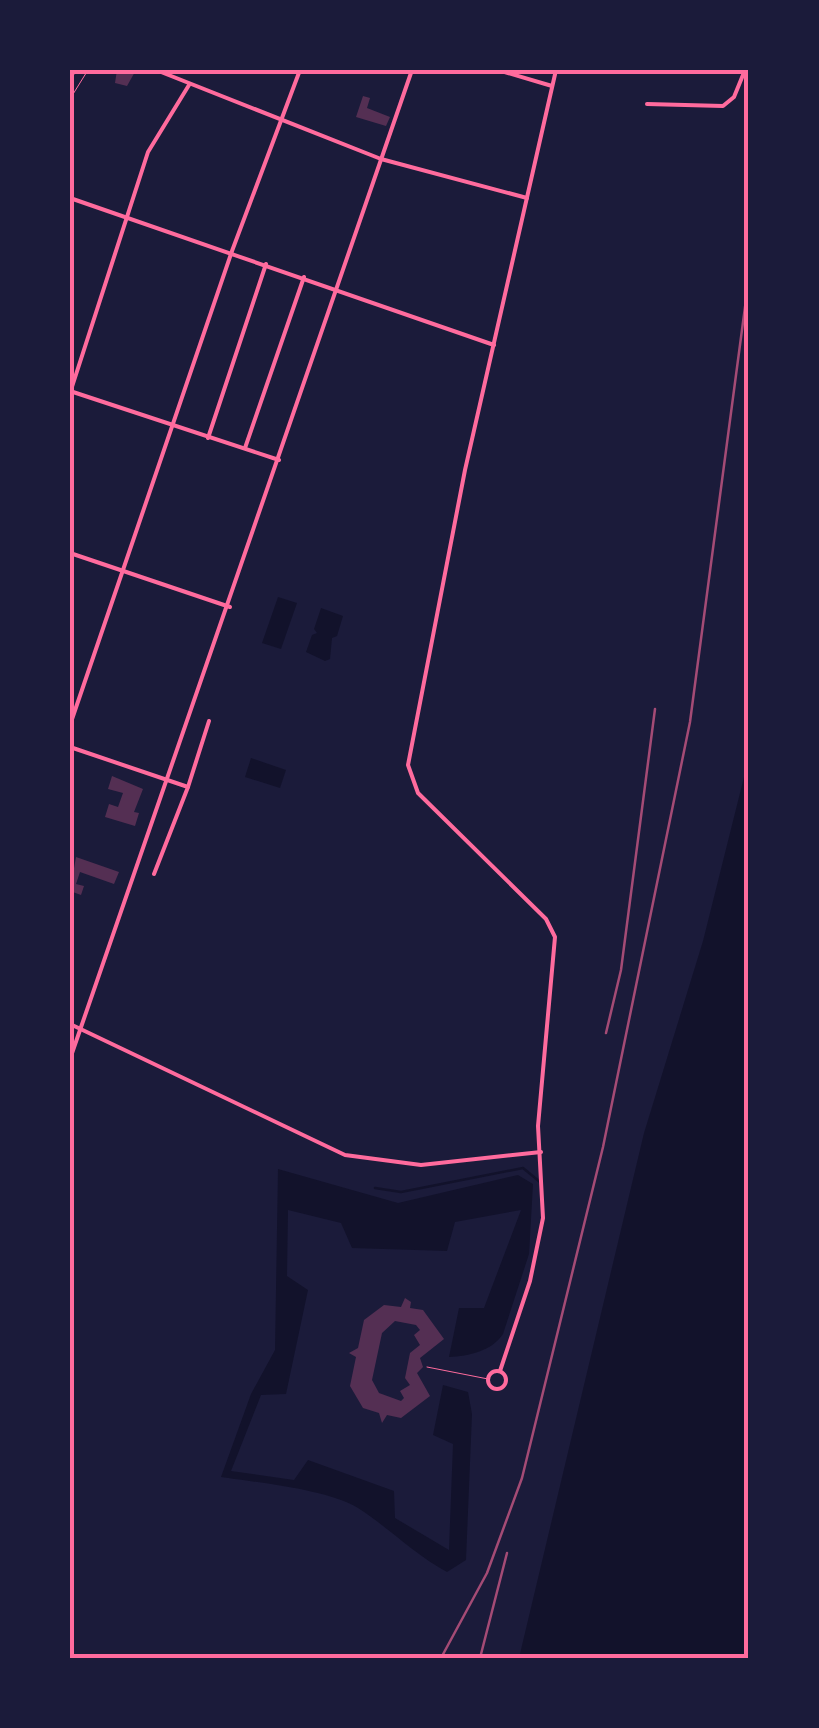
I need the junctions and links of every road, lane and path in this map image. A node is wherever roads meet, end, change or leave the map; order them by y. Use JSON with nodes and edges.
{"nodes":[{"id":1,"x":74,"y":70,"type":"edge"},
{"id":2,"x":88,"y":70,"type":"edge"},
{"id":3,"x":156,"y":70,"type":"edge"},
{"id":4,"x":300,"y":70,"type":"edge"},
{"id":5,"x":412,"y":70,"type":"edge"},
{"id":6,"x":498,"y":70,"type":"edge"},
{"id":7,"x":556,"y":70,"type":"edge"},
{"id":8,"x":745,"y":70,"type":"edge"},
{"id":9,"x":165,"y":72,"type":"edge"},
{"id":10,"x":70,"y":77,"type":"edge"},
{"id":11,"x":189,"y":85,"type":"junction"},
{"id":12,"x":552,"y":86,"type":"junction"},
{"id":13,"x":70,"y":99,"type":"edge"},
{"id":14,"x":646,"y":104,"type":"dead end"},
{"id":15,"x":282,"y":121,"type":"junction"},
{"id":16,"x":381,"y":160,"type":"junction"},
{"id":17,"x":70,"y":198,"type":"edge"},
{"id":18,"x":527,"y":198,"type":"junction"},
{"id":19,"x":127,"y":217,"type":"junction"},
{"id":20,"x":232,"y":251,"type":"junction"},
{"id":21,"x":266,"y":264,"type":"junction"},
{"id":22,"x":304,"y":277,"type":"junction"},
{"id":23,"x":336,"y":289,"type":"junction"},
{"id":24,"x":494,"y":345,"type":"junction"},
{"id":25,"x":70,"y":392,"type":"edge"},
{"id":26,"x":176,"y":426,"type":"junction"},
{"id":27,"x":208,"y":438,"type":"junction"},
{"id":28,"x":244,"y":449,"type":"junction"},
{"id":29,"x":280,"y":460,"type":"junction"},
{"id":30,"x":70,"y":553,"type":"edge"},
{"id":31,"x":124,"y":570,"type":"junction"},
{"id":32,"x":230,"y":607,"type":"junction"},
{"id":33,"x":209,"y":721,"type":"dead end"},
{"id":34,"x":70,"y":725,"type":"edge"},
{"id":35,"x":70,"y":747,"type":"edge"},
{"id":36,"x":167,"y":780,"type":"junction"},
{"id":37,"x":188,"y":787,"type":"junction"},
{"id":38,"x":154,"y":874,"type":"dead end"},
{"id":39,"x":70,"y":1024,"type":"edge"},
{"id":40,"x":81,"y":1028,"type":"junction"},
{"id":41,"x":70,"y":1059,"type":"edge"},
{"id":42,"x":541,"y":1152,"type":"junction"},
{"id":43,"x":427,"y":1368,"type":"dead end"},
{"id":44,"x":500,"y":1371,"type":"junction"},
{"id":45,"x":488,"y":1379,"type":"junction"}],
"edges":[{"from":1,"to":10,"type":"main road"},
{"from":2,"to":13,"type":"path"},
{"from":3,"to":9,"type":"street"},
{"from":4,"to":15,"type":"street"},
{"from":5,"to":16,"type":"street"},
{"from":6,"to":12,"type":"street"},
{"from":7,"to":12,"type":"street"},
{"from":8,"to":14,"type":"street"},
{"from":9,"to":11,"type":"street"},
{"from":11,"to":15,"type":"street"},
{"from":11,"to":19,"type":"street"},
{"from":12,"to":18,"type":"street"},
{"from":15,"to":16,"type":"street"},
{"from":15,"to":20,"type":"street"},
{"from":16,"to":18,"type":"street"},
{"from":16,"to":23,"type":"street"},
{"from":17,"to":19,"type":"street"},
{"from":18,"to":24,"type":"street"},
{"from":19,"to":20,"type":"street"},
{"from":19,"to":25,"type":"street"},
{"from":20,"to":21,"type":"street"},
{"from":20,"to":26,"type":"street"},
{"from":21,"to":22,"type":"street"},
{"from":21,"to":27,"type":"street"},
{"from":22,"to":23,"type":"street"},
{"from":22,"to":28,"type":"street"},
{"from":23,"to":24,"type":"street"},
{"from":23,"to":29,"type":"street"},
{"from":24,"to":42,"type":"street"},
{"from":25,"to":26,"type":"street"},
{"from":26,"to":27,"type":"street"},
{"from":26,"to":31,"type":"street"},
{"from":27,"to":28,"type":"street"},
{"from":28,"to":29,"type":"street"},
{"from":29,"to":32,"type":"street"},
{"from":30,"to":31,"type":"street"},
{"from":31,"to":32,"type":"street"},
{"from":31,"to":34,"type":"street"},
{"from":32,"to":36,"type":"street"},
{"from":33,"to":37,"type":"street"},
{"from":35,"to":36,"type":"street"},
{"from":36,"to":37,"type":"street"},
{"from":36,"to":40,"type":"street"},
{"from":37,"to":38,"type":"street"},
{"from":39,"to":40,"type":"street"},
{"from":40,"to":41,"type":"street"},
{"from":40,"to":42,"type":"street"},
{"from":42,"to":44,"type":"street"},
{"from":43,"to":45,"type":"lane"},
{"from":44,"to":45,"type":"street"},
{"from":44,"to":45,"type":"street"}]}
